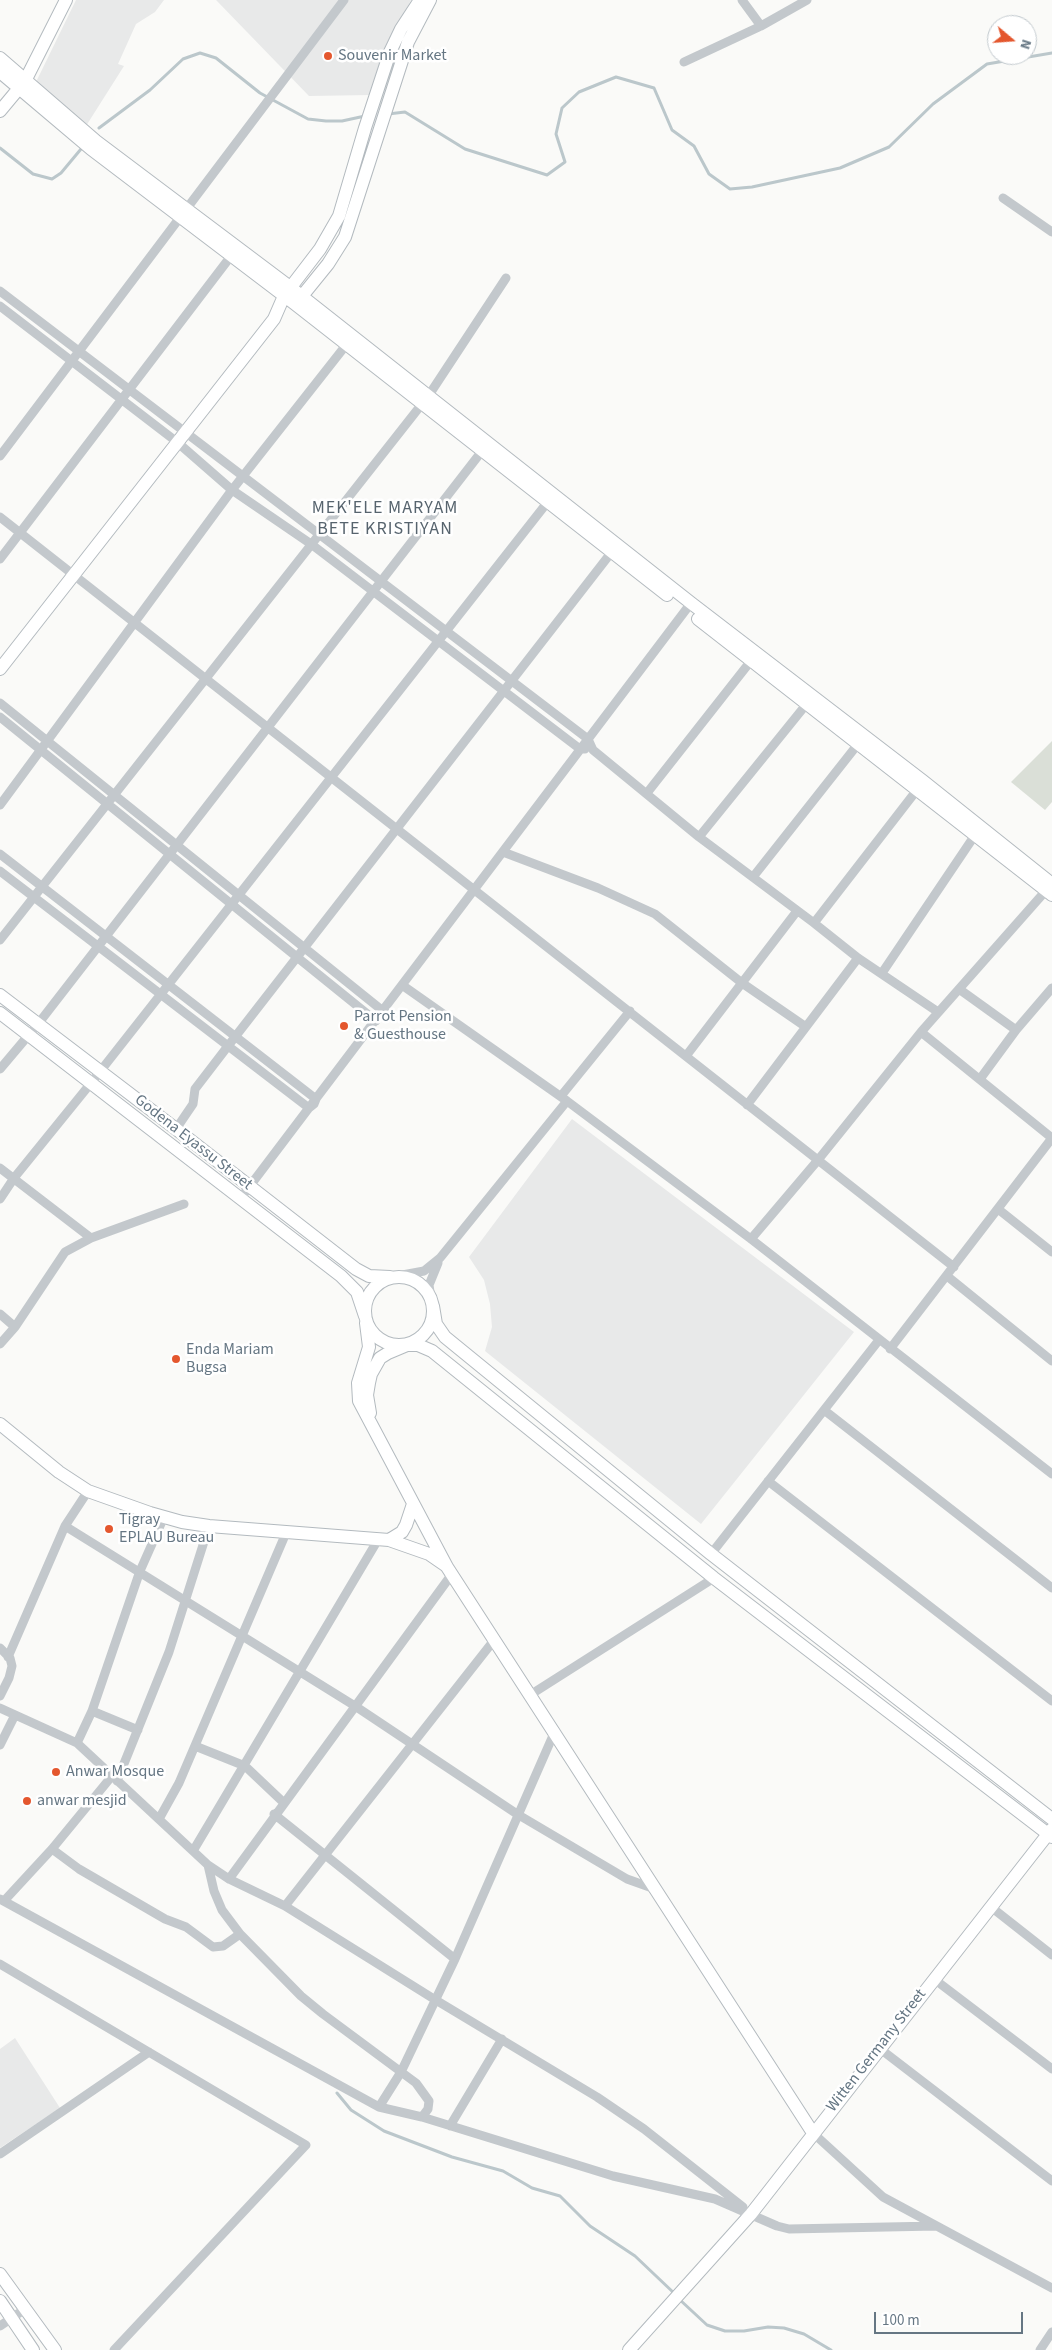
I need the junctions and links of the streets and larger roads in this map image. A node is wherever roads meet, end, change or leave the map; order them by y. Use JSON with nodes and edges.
{"nodes":[{"id":1,"x":66,"y":0,"type":"edge"},
{"id":2,"x":344,"y":0,"type":"edge"},
{"id":3,"x":420,"y":0,"type":"edge"},
{"id":4,"x":430,"y":0,"type":"edge"},
{"id":5,"x":742,"y":0,"type":"edge"},
{"id":6,"x":807,"y":0,"type":"edge"},
{"id":7,"x":761,"y":26,"type":"junction"},
{"id":8,"x":0,"y":58,"type":"edge"},
{"id":9,"x":684,"y":62,"type":"dead end"},
{"id":10,"x":0,"y":72,"type":"edge"},
{"id":11,"x":23,"y":85,"type":"junction"},
{"id":12,"x":0,"y":111,"type":"edge"},
{"id":13,"x":1003,"y":198,"type":"dead end"},
{"id":14,"x":184,"y":213,"type":"junction"},
{"id":15,"x":1052,"y":232,"type":"edge"},
{"id":16,"x":231,"y":256,"type":"junction"},
{"id":17,"x":506,"y":278,"type":"dead end"},
{"id":18,"x":0,"y":291,"type":"edge"},
{"id":19,"x":287,"y":292,"type":"junction"},
{"id":20,"x":299,"y":300,"type":"junction"},
{"id":21,"x":0,"y":306,"type":"edge"},
{"id":22,"x":274,"y":319,"type":"junction"},
{"id":23,"x":349,"y":341,"type":"junction"},
{"id":24,"x":79,"y":351,"type":"junction"},
{"id":25,"x":72,"y":361,"type":"junction"},
{"id":26,"x":130,"y":390,"type":"junction"},
{"id":27,"x":122,"y":399,"type":"junction"},
{"id":28,"x":425,"y":399,"type":"junction"},
{"id":29,"x":186,"y":432,"type":"junction"},
{"id":30,"x":177,"y":442,"type":"junction"},
{"id":31,"x":482,"y":451,"type":"junction"},
{"id":32,"x":0,"y":456,"type":"edge"},
{"id":33,"x":243,"y":476,"type":"junction"},
{"id":34,"x":232,"y":490,"type":"junction"},
{"id":35,"x":550,"y":498,"type":"junction"},
{"id":36,"x":0,"y":517,"type":"edge"},
{"id":37,"x":20,"y":533,"type":"junction"},
{"id":38,"x":319,"y":534,"type":"junction"},
{"id":39,"x":311,"y":544,"type":"junction"},
{"id":40,"x":614,"y":549,"type":"junction"},
{"id":41,"x":0,"y":559,"type":"edge"},
{"id":42,"x":74,"y":575,"type":"junction"},
{"id":43,"x":381,"y":581,"type":"junction"},
{"id":44,"x":373,"y":591,"type":"junction"},
{"id":45,"x":689,"y":606,"type":"junction"},
{"id":46,"x":136,"y":624,"type":"junction"},
{"id":47,"x":446,"y":631,"type":"junction"},
{"id":48,"x":438,"y":641,"type":"junction"},
{"id":49,"x":750,"y":662,"type":"junction"},
{"id":50,"x":0,"y":670,"type":"edge"},
{"id":51,"x":206,"y":678,"type":"junction"},
{"id":52,"x":512,"y":681,"type":"junction"},
{"id":53,"x":504,"y":691,"type":"junction"},
{"id":54,"x":810,"y":701,"type":"junction"},
{"id":55,"x":0,"y":703,"type":"edge"},
{"id":56,"x":0,"y":717,"type":"edge"},
{"id":57,"x":268,"y":728,"type":"junction"},
{"id":58,"x":588,"y":739,"type":"junction"},
{"id":59,"x":48,"y":741,"type":"junction"},
{"id":60,"x":858,"y":744,"type":"junction"},
{"id":61,"x":580,"y":749,"type":"junction"},
{"id":62,"x":41,"y":750,"type":"junction"},
{"id":63,"x":593,"y":750,"type":"junction"},
{"id":64,"x":332,"y":777,"type":"junction"},
{"id":65,"x":920,"y":786,"type":"junction"},
{"id":66,"x":647,"y":793,"type":"junction"},
{"id":67,"x":114,"y":794,"type":"junction"},
{"id":68,"x":107,"y":804,"type":"junction"},
{"id":69,"x":0,"y":805,"type":"edge"},
{"id":70,"x":397,"y":828,"type":"junction"},
{"id":71,"x":976,"y":836,"type":"junction"},
{"id":72,"x":699,"y":837,"type":"junction"},
{"id":73,"x":177,"y":845,"type":"junction"},
{"id":74,"x":503,"y":852,"type":"junction"},
{"id":75,"x":0,"y":854,"type":"edge"},
{"id":76,"x":170,"y":854,"type":"junction"},
{"id":77,"x":0,"y":871,"type":"edge"},
{"id":78,"x":753,"y":877,"type":"junction"},
{"id":79,"x":42,"y":887,"type":"junction"},
{"id":80,"x":475,"y":889,"type":"junction"},
{"id":81,"x":1050,"y":890,"type":"edge"},
{"id":82,"x":239,"y":895,"type":"junction"},
{"id":83,"x":34,"y":897,"type":"junction"},
{"id":84,"x":232,"y":904,"type":"junction"},
{"id":85,"x":797,"y":911,"type":"junction"},
{"id":86,"x":814,"y":923,"type":"junction"},
{"id":87,"x":106,"y":936,"type":"junction"},
{"id":88,"x":0,"y":940,"type":"edge"},
{"id":89,"x":99,"y":946,"type":"junction"},
{"id":90,"x":304,"y":947,"type":"junction"},
{"id":91,"x":297,"y":957,"type":"junction"},
{"id":92,"x":858,"y":958,"type":"junction"},
{"id":93,"x":882,"y":973,"type":"junction"},
{"id":94,"x":742,"y":983,"type":"junction"},
{"id":95,"x":168,"y":984,"type":"junction"},
{"id":96,"x":402,"y":985,"type":"junction"},
{"id":97,"x":1052,"y":988,"type":"edge"},
{"id":98,"x":959,"y":989,"type":"junction"},
{"id":99,"x":161,"y":994,"type":"junction"},
{"id":100,"x":0,"y":995,"type":"edge"},
{"id":101,"x":630,"y":1010,"type":"junction"},
{"id":102,"x":383,"y":1011,"type":"junction"},
{"id":103,"x":938,"y":1012,"type":"junction"},
{"id":104,"x":0,"y":1013,"type":"edge"},
{"id":105,"x":376,"y":1021,"type":"junction"},
{"id":106,"x":38,"y":1024,"type":"junction"},
{"id":107,"x":806,"y":1027,"type":"junction"},
{"id":108,"x":1016,"y":1030,"type":"junction"},
{"id":109,"x":921,"y":1032,"type":"junction"},
{"id":110,"x":29,"y":1035,"type":"junction"},
{"id":111,"x":235,"y":1036,"type":"junction"},
{"id":112,"x":228,"y":1046,"type":"junction"},
{"id":113,"x":686,"y":1056,"type":"junction"},
{"id":114,"x":0,"y":1069,"type":"edge"},
{"id":115,"x":100,"y":1072,"type":"junction"},
{"id":116,"x":980,"y":1079,"type":"junction"},
{"id":117,"x":91,"y":1083,"type":"junction"},
{"id":118,"x":564,"y":1098,"type":"junction"},
{"id":119,"x":316,"y":1099,"type":"junction"},
{"id":120,"x":747,"y":1105,"type":"junction"},
{"id":121,"x":309,"y":1108,"type":"junction"},
{"id":122,"x":176,"y":1129,"type":"junction"},
{"id":123,"x":1052,"y":1138,"type":"edge"},
{"id":124,"x":818,"y":1160,"type":"junction"},
{"id":125,"x":0,"y":1168,"type":"edge"},
{"id":126,"x":14,"y":1178,"type":"junction"},
{"id":127,"x":250,"y":1187,"type":"junction"},
{"id":128,"x":0,"y":1198,"type":"edge"},
{"id":129,"x":240,"y":1199,"type":"junction"},
{"id":130,"x":184,"y":1204,"type":"dead end"},
{"id":131,"x":998,"y":1209,"type":"junction"},
{"id":132,"x":91,"y":1238,"type":"junction"},
{"id":133,"x":751,"y":1239,"type":"junction"},
{"id":134,"x":1052,"y":1252,"type":"edge"},
{"id":135,"x":440,"y":1258,"type":"junction"},
{"id":136,"x":954,"y":1267,"type":"junction"},
{"id":137,"x":946,"y":1276,"type":"junction"},
{"id":138,"x":394,"y":1277,"type":"junction"},
{"id":139,"x":432,"y":1302,"type":"junction"},
{"id":140,"x":0,"y":1314,"type":"edge"},
{"id":141,"x":366,"y":1320,"type":"junction"},
{"id":142,"x":15,"y":1327,"type":"junction"},
{"id":143,"x":879,"y":1340,"type":"junction"},
{"id":144,"x":0,"y":1344,"type":"edge"},
{"id":145,"x":408,"y":1344,"type":"junction"},
{"id":146,"x":890,"y":1349,"type":"junction"},
{"id":147,"x":1051,"y":1359,"type":"edge"},
{"id":148,"x":824,"y":1410,"type":"junction"},
{"id":149,"x":0,"y":1424,"type":"edge"},
{"id":150,"x":380,"y":1439,"type":"junction"},
{"id":151,"x":589,"y":1453,"type":"junction"},
{"id":152,"x":578,"y":1467,"type":"junction"},
{"id":153,"x":1052,"y":1474,"type":"edge"},
{"id":154,"x":768,"y":1481,"type":"junction"},
{"id":155,"x":88,"y":1491,"type":"junction"},
{"id":156,"x":413,"y":1504,"type":"junction"},
{"id":157,"x":164,"y":1517,"type":"junction"},
{"id":158,"x":65,"y":1526,"type":"junction"},
{"id":159,"x":209,"y":1526,"type":"junction"},
{"id":160,"x":286,"y":1533,"type":"junction"},
{"id":161,"x":384,"y":1539,"type":"junction"},
{"id":162,"x":711,"y":1554,"type":"junction"},
{"id":163,"x":450,"y":1570,"type":"junction"},
{"id":164,"x":140,"y":1571,"type":"junction"},
{"id":165,"x":714,"y":1578,"type":"junction"},
{"id":166,"x":1052,"y":1588,"type":"edge"},
{"id":167,"x":186,"y":1600,"type":"junction"},
{"id":168,"x":242,"y":1636,"type":"junction"},
{"id":169,"x":495,"y":1639,"type":"junction"},
{"id":170,"x":0,"y":1648,"type":"edge"},
{"id":171,"x":8,"y":1657,"type":"junction"},
{"id":172,"x":299,"y":1673,"type":"junction"},
{"id":173,"x":878,"y":1684,"type":"junction"},
{"id":174,"x":530,"y":1694,"type":"junction"},
{"id":175,"x":0,"y":1696,"type":"edge"},
{"id":176,"x":868,"y":1696,"type":"junction"},
{"id":177,"x":1052,"y":1701,"type":"edge"},
{"id":178,"x":355,"y":1706,"type":"junction"},
{"id":179,"x":0,"y":1708,"type":"edge"},
{"id":180,"x":92,"y":1711,"type":"junction"},
{"id":181,"x":15,"y":1715,"type":"junction"},
{"id":182,"x":138,"y":1730,"type":"junction"},
{"id":183,"x":555,"y":1731,"type":"junction"},
{"id":184,"x":77,"y":1743,"type":"junction"},
{"id":185,"x":0,"y":1745,"type":"edge"},
{"id":186,"x":413,"y":1745,"type":"junction"},
{"id":187,"x":195,"y":1746,"type":"junction"},
{"id":188,"x":244,"y":1766,"type":"junction"},
{"id":189,"x":114,"y":1778,"type":"junction"},
{"id":190,"x":283,"y":1802,"type":"junction"},
{"id":191,"x":274,"y":1814,"type":"junction"},
{"id":192,"x":517,"y":1814,"type":"junction"},
{"id":193,"x":159,"y":1819,"type":"junction"},
{"id":194,"x":1052,"y":1819,"type":"edge"},
{"id":195,"x":1050,"y":1833,"type":"edge"},
{"id":196,"x":52,"y":1848,"type":"junction"},
{"id":197,"x":193,"y":1851,"type":"junction"},
{"id":198,"x":326,"y":1854,"type":"junction"},
{"id":199,"x":208,"y":1865,"type":"junction"},
{"id":200,"x":228,"y":1879,"type":"junction"},
{"id":201,"x":656,"y":1889,"type":"junction"},
{"id":202,"x":2,"y":1900,"type":"edge"},
{"id":203,"x":285,"y":1906,"type":"junction"},
{"id":204,"x":991,"y":1908,"type":"junction"},
{"id":205,"x":240,"y":1934,"type":"junction"},
{"id":206,"x":1052,"y":1955,"type":"edge"},
{"id":207,"x":455,"y":1959,"type":"junction"},
{"id":208,"x":0,"y":1964,"type":"edge"},
{"id":209,"x":934,"y":1979,"type":"junction"},
{"id":210,"x":434,"y":1999,"type":"junction"},
{"id":211,"x":502,"y":2039,"type":"junction"},
{"id":212,"x":879,"y":2048,"type":"junction"},
{"id":213,"x":149,"y":2052,"type":"junction"},
{"id":214,"x":1052,"y":2070,"type":"edge"},
{"id":215,"x":401,"y":2072,"type":"junction"},
{"id":216,"x":379,"y":2107,"type":"junction"},
{"id":217,"x":422,"y":2117,"type":"junction"},
{"id":218,"x":450,"y":2126,"type":"junction"},
{"id":219,"x":813,"y":2133,"type":"junction"},
{"id":220,"x":0,"y":2154,"type":"edge"},
{"id":221,"x":1052,"y":2180,"type":"edge"},
{"id":222,"x":751,"y":2214,"type":"junction"},
{"id":223,"x":936,"y":2226,"type":"junction"},
{"id":224,"x":0,"y":2274,"type":"edge"},
{"id":225,"x":1052,"y":2288,"type":"edge"},
{"id":226,"x":0,"y":2301,"type":"edge"},
{"id":227,"x":24,"y":2309,"type":"junction"},
{"id":228,"x":12,"y":2318,"type":"junction"},
{"id":229,"x":0,"y":2326,"type":"edge"},
{"id":230,"x":1052,"y":2332,"type":"edge"},
{"id":231,"x":33,"y":2350,"type":"edge"},
{"id":232,"x":55,"y":2350,"type":"edge"},
{"id":233,"x":114,"y":2350,"type":"edge"},
{"id":234,"x":629,"y":2350,"type":"edge"},
{"id":235,"x":1040,"y":2350,"type":"edge"}],
"edges":[{"from":1,"to":11,"type":"street"},
{"from":2,"to":14,"type":"street"},
{"from":3,"to":19,"type":"street"},
{"from":4,"to":20,"type":"street"},
{"from":5,"to":7,"type":"street"},
{"from":6,"to":7,"type":"street"},
{"from":7,"to":9,"type":"street"},
{"from":8,"to":11,"type":"street"},
{"from":10,"to":11,"type":"street"},
{"from":11,"to":12,"type":"street"},
{"from":11,"to":14,"type":"street"},
{"from":13,"to":15,"type":"street"},
{"from":14,"to":16,"type":"street"},
{"from":14,"to":19,"type":"street"},
{"from":14,"to":24,"type":"street"},
{"from":16,"to":19,"type":"street"},
{"from":16,"to":26,"type":"street"},
{"from":17,"to":28,"type":"street"},
{"from":18,"to":24,"type":"street"},
{"from":19,"to":20,"type":"street"},
{"from":19,"to":22,"type":"street"},
{"from":20,"to":22,"type":"street"},
{"from":20,"to":23,"type":"street"},
{"from":21,"to":25,"type":"street"},
{"from":22,"to":29,"type":"street"},
{"from":23,"to":28,"type":"street"},
{"from":23,"to":33,"type":"street"},
{"from":24,"to":25,"type":"street"},
{"from":24,"to":26,"type":"street"},
{"from":25,"to":27,"type":"street"},
{"from":25,"to":32,"type":"street"},
{"from":26,"to":27,"type":"street"},
{"from":26,"to":29,"type":"street"},
{"from":27,"to":30,"type":"street"},
{"from":27,"to":37,"type":"street"},
{"from":28,"to":31,"type":"street"},
{"from":28,"to":35,"type":"street"},
{"from":28,"to":38,"type":"street"},
{"from":29,"to":30,"type":"street"},
{"from":29,"to":33,"type":"street"},
{"from":30,"to":34,"type":"street"},
{"from":30,"to":42,"type":"street"},
{"from":31,"to":35,"type":"street"},
{"from":31,"to":43,"type":"street"},
{"from":33,"to":34,"type":"street"},
{"from":33,"to":38,"type":"street"},
{"from":34,"to":39,"type":"street"},
{"from":34,"to":46,"type":"street"},
{"from":35,"to":40,"type":"street"},
{"from":35,"to":47,"type":"street"},
{"from":36,"to":37,"type":"street"},
{"from":37,"to":41,"type":"street"},
{"from":37,"to":42,"type":"street"},
{"from":38,"to":39,"type":"street"},
{"from":38,"to":43,"type":"street"},
{"from":39,"to":44,"type":"street"},
{"from":39,"to":51,"type":"street"},
{"from":40,"to":45,"type":"street"},
{"from":40,"to":52,"type":"street"},
{"from":42,"to":46,"type":"street"},
{"from":42,"to":50,"type":"street"},
{"from":43,"to":44,"type":"street"},
{"from":43,"to":47,"type":"street"},
{"from":44,"to":48,"type":"street"},
{"from":44,"to":57,"type":"street"},
{"from":45,"to":49,"type":"street"},
{"from":45,"to":54,"type":"street"},
{"from":45,"to":58,"type":"street"},
{"from":46,"to":51,"type":"street"},
{"from":46,"to":59,"type":"street"},
{"from":47,"to":48,"type":"street"},
{"from":47,"to":52,"type":"street"},
{"from":48,"to":53,"type":"street"},
{"from":48,"to":64,"type":"street"},
{"from":49,"to":54,"type":"street"},
{"from":49,"to":66,"type":"street"},
{"from":51,"to":57,"type":"street"},
{"from":51,"to":67,"type":"street"},
{"from":52,"to":53,"type":"street"},
{"from":52,"to":58,"type":"street"},
{"from":53,"to":61,"type":"street"},
{"from":53,"to":70,"type":"street"},
{"from":54,"to":60,"type":"street"},
{"from":54,"to":65,"type":"street"},
{"from":54,"to":72,"type":"street"},
{"from":55,"to":59,"type":"street"},
{"from":56,"to":62,"type":"street"},
{"from":57,"to":64,"type":"street"},
{"from":57,"to":73,"type":"street"},
{"from":58,"to":61,"type":"street"},
{"from":58,"to":63,"type":"street"},
{"from":59,"to":62,"type":"street"},
{"from":59,"to":67,"type":"street"},
{"from":60,"to":65,"type":"street"},
{"from":60,"to":78,"type":"street"},
{"from":61,"to":63,"type":"street"},
{"from":61,"to":74,"type":"street"},
{"from":62,"to":68,"type":"street"},
{"from":62,"to":69,"type":"street"},
{"from":63,"to":66,"type":"street"},
{"from":64,"to":70,"type":"street"},
{"from":64,"to":82,"type":"street"},
{"from":65,"to":71,"type":"street"},
{"from":65,"to":81,"type":"street"},
{"from":65,"to":86,"type":"street"},
{"from":66,"to":72,"type":"street"},
{"from":67,"to":68,"type":"street"},
{"from":67,"to":73,"type":"street"},
{"from":68,"to":76,"type":"street"},
{"from":68,"to":79,"type":"street"},
{"from":70,"to":80,"type":"street"},
{"from":70,"to":90,"type":"street"},
{"from":71,"to":81,"type":"street"},
{"from":71,"to":93,"type":"street"},
{"from":72,"to":78,"type":"street"},
{"from":73,"to":76,"type":"street"},
{"from":73,"to":82,"type":"street"},
{"from":74,"to":80,"type":"street"},
{"from":74,"to":94,"type":"street"},
{"from":75,"to":79,"type":"street"},
{"from":76,"to":84,"type":"street"},
{"from":76,"to":87,"type":"street"},
{"from":77,"to":83,"type":"street"},
{"from":78,"to":85,"type":"street"},
{"from":79,"to":83,"type":"street"},
{"from":79,"to":87,"type":"street"},
{"from":80,"to":96,"type":"street"},
{"from":80,"to":101,"type":"street"},
{"from":81,"to":98,"type":"street"},
{"from":82,"to":84,"type":"street"},
{"from":82,"to":90,"type":"street"},
{"from":83,"to":88,"type":"street"},
{"from":83,"to":89,"type":"street"},
{"from":84,"to":91,"type":"street"},
{"from":84,"to":95,"type":"street"},
{"from":85,"to":86,"type":"street"},
{"from":85,"to":94,"type":"street"},
{"from":86,"to":92,"type":"street"},
{"from":87,"to":89,"type":"street"},
{"from":87,"to":95,"type":"street"},
{"from":89,"to":99,"type":"street"},
{"from":89,"to":106,"type":"street"},
{"from":90,"to":91,"type":"street"},
{"from":90,"to":102,"type":"street"},
{"from":91,"to":105,"type":"street"},
{"from":91,"to":111,"type":"street"},
{"from":92,"to":93,"type":"street"},
{"from":92,"to":107,"type":"street"},
{"from":93,"to":103,"type":"street"},
{"from":94,"to":107,"type":"street"},
{"from":94,"to":113,"type":"street"},
{"from":95,"to":99,"type":"street"},
{"from":95,"to":111,"type":"street"},
{"from":96,"to":102,"type":"street"},
{"from":96,"to":118,"type":"street"},
{"from":97,"to":108,"type":"street"},
{"from":98,"to":103,"type":"street"},
{"from":98,"to":108,"type":"street"},
{"from":99,"to":112,"type":"street"},
{"from":99,"to":115,"type":"street"},
{"from":100,"to":106,"type":"street","name":"Godena Eyassu Street"},
{"from":101,"to":113,"type":"street"},
{"from":101,"to":118,"type":"street"},
{"from":102,"to":105,"type":"street"},
{"from":103,"to":109,"type":"street"},
{"from":104,"to":110,"type":"street","name":"Godena Eyassu Street"},
{"from":105,"to":119,"type":"street"},
{"from":106,"to":110,"type":"street"},
{"from":106,"to":115,"type":"street","name":"Godena Eyassu Street"},
{"from":107,"to":120,"type":"street"},
{"from":108,"to":116,"type":"street"},
{"from":109,"to":116,"type":"street"},
{"from":109,"to":124,"type":"street"},
{"from":110,"to":114,"type":"street"},
{"from":110,"to":117,"type":"street","name":"Godena Eyassu Street"},
{"from":111,"to":112,"type":"street"},
{"from":111,"to":119,"type":"street"},
{"from":112,"to":121,"type":"street"},
{"from":112,"to":122,"type":"street"},
{"from":113,"to":120,"type":"street"},
{"from":115,"to":117,"type":"street"},
{"from":115,"to":122,"type":"street","name":"Godena Eyassu Street"},
{"from":116,"to":123,"type":"street"},
{"from":117,"to":126,"type":"street"},
{"from":117,"to":129,"type":"street","name":"Godena Eyassu Street"},
{"from":118,"to":133,"type":"street"},
{"from":118,"to":135,"type":"street"},
{"from":119,"to":121,"type":"street"},
{"from":120,"to":124,"type":"street"},
{"from":121,"to":127,"type":"street"},
{"from":122,"to":127,"type":"street","name":"Godena Eyassu Street"},
{"from":123,"to":131,"type":"street"},
{"from":124,"to":133,"type":"street"},
{"from":124,"to":136,"type":"street"},
{"from":125,"to":126,"type":"street"},
{"from":126,"to":128,"type":"street"},
{"from":126,"to":132,"type":"street"},
{"from":127,"to":129,"type":"street"},
{"from":127,"to":138,"type":"street","name":"Godena Eyassu Street"},
{"from":129,"to":141,"type":"street","name":"Godena Eyassu Street"},
{"from":130,"to":132,"type":"street"},
{"from":131,"to":134,"type":"street"},
{"from":131,"to":136,"type":"street"},
{"from":132,"to":142,"type":"street"},
{"from":133,"to":143,"type":"street"},
{"from":135,"to":138,"type":"street"},
{"from":135,"to":139,"type":"street"},
{"from":136,"to":137,"type":"street"},
{"from":137,"to":146,"type":"street"},
{"from":137,"to":147,"type":"street"},
{"from":138,"to":139,"type":"street"},
{"from":138,"to":141,"type":"street"},
{"from":139,"to":145,"type":"street"},
{"from":139,"to":151,"type":"street"},
{"from":140,"to":142,"type":"street"},
{"from":141,"to":145,"type":"street"},
{"from":141,"to":150,"type":"street"},
{"from":142,"to":144,"type":"street"},
{"from":143,"to":146,"type":"street"},
{"from":143,"to":148,"type":"street"},
{"from":145,"to":150,"type":"street"},
{"from":145,"to":152,"type":"street"},
{"from":146,"to":153,"type":"street"},
{"from":148,"to":154,"type":"street"},
{"from":148,"to":166,"type":"street"},
{"from":149,"to":155,"type":"street"},
{"from":150,"to":156,"type":"street"},
{"from":151,"to":152,"type":"street"},
{"from":151,"to":162,"type":"street"},
{"from":152,"to":165,"type":"street"},
{"from":154,"to":162,"type":"street"},
{"from":154,"to":177,"type":"street"},
{"from":155,"to":157,"type":"street"},
{"from":155,"to":158,"type":"street"},
{"from":156,"to":161,"type":"street"},
{"from":156,"to":163,"type":"street"},
{"from":157,"to":159,"type":"street"},
{"from":157,"to":164,"type":"street"},
{"from":158,"to":164,"type":"street"},
{"from":158,"to":171,"type":"street"},
{"from":159,"to":160,"type":"street"},
{"from":159,"to":167,"type":"street"},
{"from":160,"to":161,"type":"street"},
{"from":160,"to":168,"type":"street"},
{"from":161,"to":163,"type":"street"},
{"from":161,"to":172,"type":"street"},
{"from":162,"to":173,"type":"street"},
{"from":163,"to":169,"type":"street"},
{"from":163,"to":178,"type":"street"},
{"from":164,"to":167,"type":"street"},
{"from":164,"to":180,"type":"street"},
{"from":165,"to":174,"type":"street"},
{"from":165,"to":176,"type":"street"},
{"from":167,"to":168,"type":"street"},
{"from":167,"to":182,"type":"street"},
{"from":168,"to":172,"type":"street"},
{"from":168,"to":187,"type":"street"},
{"from":169,"to":174,"type":"street"},
{"from":169,"to":186,"type":"street"},
{"from":170,"to":171,"type":"street"},
{"from":171,"to":175,"type":"street"},
{"from":172,"to":178,"type":"street"},
{"from":172,"to":188,"type":"street"},
{"from":173,"to":176,"type":"street"},
{"from":173,"to":194,"type":"street"},
{"from":174,"to":183,"type":"street"},
{"from":176,"to":195,"type":"street"},
{"from":178,"to":186,"type":"street"},
{"from":178,"to":190,"type":"street"},
{"from":179,"to":181,"type":"street"},
{"from":180,"to":182,"type":"street"},
{"from":180,"to":184,"type":"street"},
{"from":181,"to":184,"type":"street"},
{"from":181,"to":185,"type":"street"},
{"from":182,"to":189,"type":"street"},
{"from":183,"to":192,"type":"street"},
{"from":183,"to":201,"type":"street"},
{"from":184,"to":189,"type":"street"},
{"from":186,"to":192,"type":"street"},
{"from":186,"to":198,"type":"street"},
{"from":187,"to":188,"type":"street"},
{"from":187,"to":193,"type":"street"},
{"from":188,"to":190,"type":"street"},
{"from":188,"to":197,"type":"street"},
{"from":189,"to":193,"type":"street"},
{"from":189,"to":196,"type":"street"},
{"from":190,"to":191,"type":"street"},
{"from":191,"to":198,"type":"street"},
{"from":191,"to":200,"type":"street"},
{"from":192,"to":201,"type":"street"},
{"from":192,"to":207,"type":"street"},
{"from":193,"to":197,"type":"street"},
{"from":195,"to":204,"type":"street","name":"Witten Germany Street"},
{"from":196,"to":202,"type":"street"},
{"from":196,"to":205,"type":"street"},
{"from":197,"to":199,"type":"street"},
{"from":198,"to":203,"type":"street"},
{"from":198,"to":207,"type":"street"},
{"from":199,"to":200,"type":"street"},
{"from":199,"to":205,"type":"street"},
{"from":200,"to":203,"type":"street"},
{"from":201,"to":219,"type":"street"},
{"from":202,"to":216,"type":"street"},
{"from":203,"to":210,"type":"street"},
{"from":204,"to":206,"type":"street"},
{"from":204,"to":209,"type":"street","name":"Witten Germany Street"},
{"from":205,"to":215,"type":"street"},
{"from":207,"to":210,"type":"street"},
{"from":208,"to":213,"type":"street"},
{"from":209,"to":212,"type":"street","name":"Witten Germany Street"},
{"from":209,"to":214,"type":"street"},
{"from":210,"to":211,"type":"street"},
{"from":210,"to":215,"type":"street"},
{"from":211,"to":218,"type":"street"},
{"from":211,"to":222,"type":"street"},
{"from":212,"to":219,"type":"street","name":"Witten Germany Street"},
{"from":212,"to":221,"type":"street"},
{"from":213,"to":220,"type":"street"},
{"from":213,"to":233,"type":"street"},
{"from":215,"to":216,"type":"street"},
{"from":215,"to":217,"type":"street"},
{"from":216,"to":217,"type":"street"},
{"from":217,"to":218,"type":"street"},
{"from":218,"to":222,"type":"street"},
{"from":219,"to":222,"type":"street","name":"Witten Germany Street"},
{"from":219,"to":223,"type":"street"},
{"from":222,"to":223,"type":"street"},
{"from":222,"to":234,"type":"street","name":"Witten Germany Street"},
{"from":223,"to":225,"type":"street"},
{"from":224,"to":227,"type":"street"},
{"from":226,"to":228,"type":"street"},
{"from":227,"to":228,"type":"street"},
{"from":227,"to":232,"type":"street"},
{"from":228,"to":229,"type":"street"},
{"from":228,"to":231,"type":"street"},
{"from":230,"to":235,"type":"street"}]}
